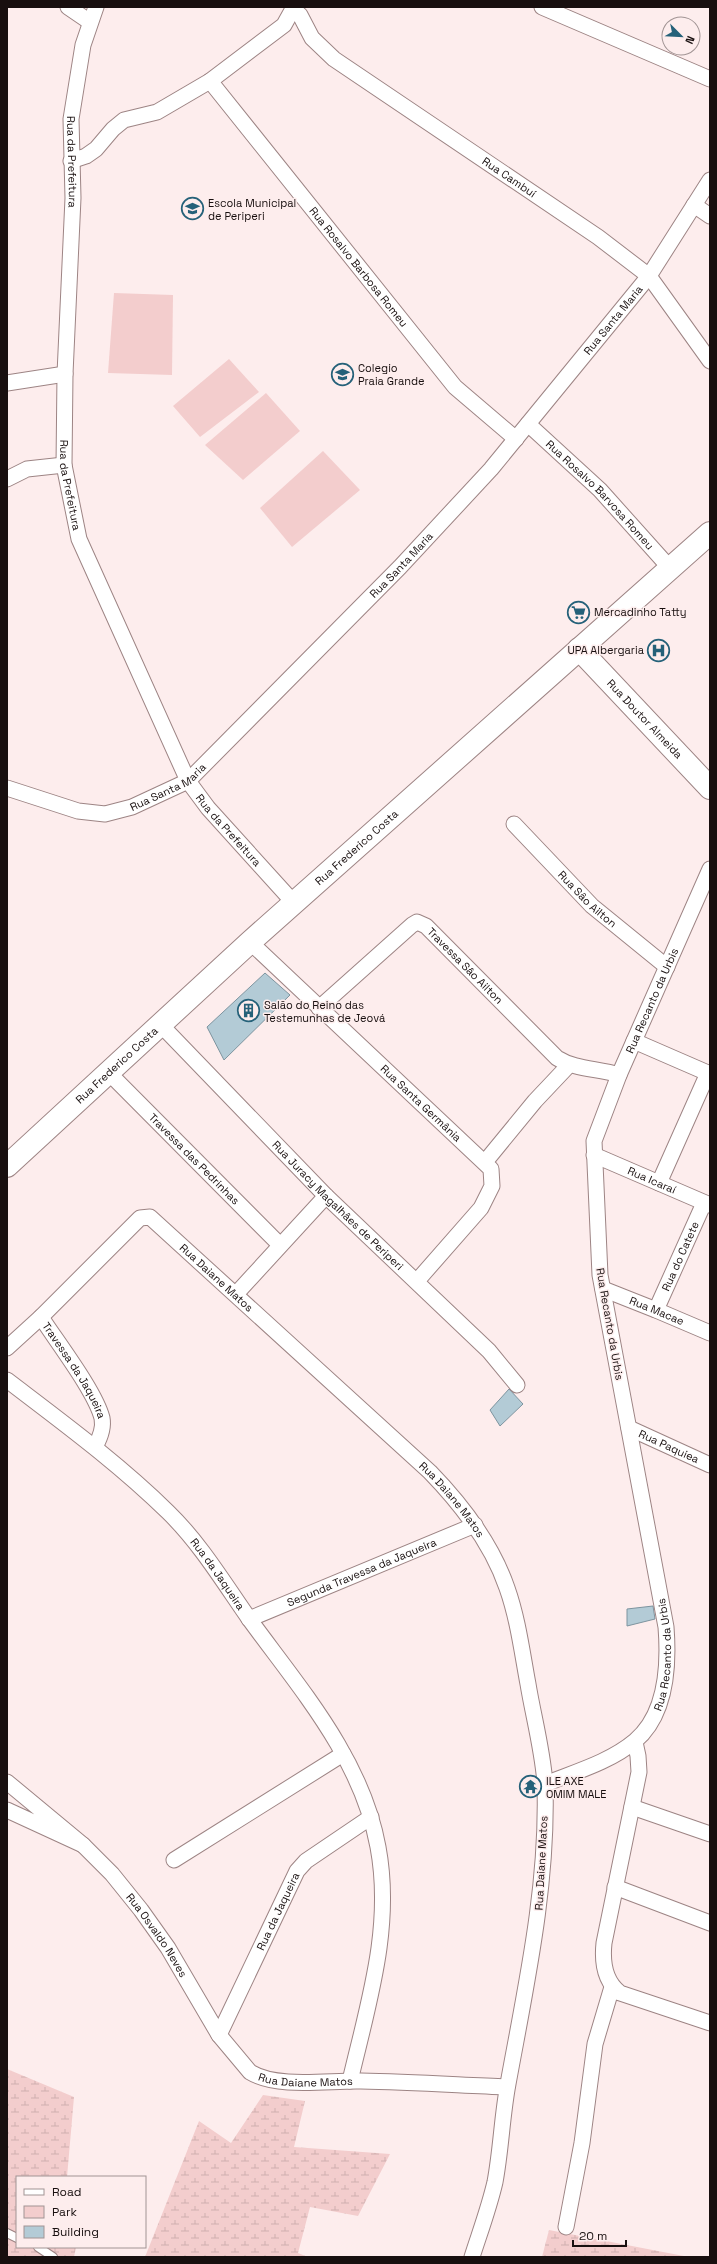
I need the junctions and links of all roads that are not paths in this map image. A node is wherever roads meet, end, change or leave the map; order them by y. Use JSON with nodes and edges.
{"nodes":[{"id":1,"x":68,"y":7,"type":"edge"},
{"id":2,"x":96,"y":7,"type":"edge"},
{"id":3,"x":542,"y":7,"type":"edge"},
{"id":4,"x":294,"y":8,"type":"edge"},
{"id":5,"x":90,"y":22,"type":"junction"},
{"id":6,"x":710,"y":79,"type":"edge"},
{"id":7,"x":210,"y":81,"type":"junction"},
{"id":8,"x":71,"y":161,"type":"junction"},
{"id":9,"x":710,"y":180,"type":"edge"},
{"id":10,"x":694,"y":206,"type":"junction"},
{"id":11,"x":710,"y":216,"type":"edge"},
{"id":12,"x":649,"y":276,"type":"junction"},
{"id":13,"x":710,"y":362,"type":"edge"},
{"id":14,"x":64,"y":374,"type":"junction"},
{"id":15,"x":7,"y":383,"type":"edge"},
{"id":16,"x":528,"y":424,"type":"junction"},
{"id":17,"x":516,"y":439,"type":"junction"},
{"id":18,"x":64,"y":465,"type":"junction"},
{"id":19,"x":7,"y":479,"type":"edge"},
{"id":20,"x":710,"y":533,"type":"edge"},
{"id":21,"x":670,"y":567,"type":"junction"},
{"id":22,"x":579,"y":649,"type":"junction"},
{"id":23,"x":188,"y":781,"type":"junction"},
{"id":24,"x":7,"y":788,"type":"edge"},
{"id":25,"x":710,"y":788,"type":"edge"},
{"id":26,"x":514,"y":824,"type":"dead end"},
{"id":27,"x":710,"y":869,"type":"edge"},
{"id":28,"x":294,"y":903,"type":"junction"},
{"id":29,"x":250,"y":942,"type":"junction"},
{"id":30,"x":667,"y":968,"type":"junction"},
{"id":31,"x":319,"y":1008,"type":"junction"},
{"id":32,"x":160,"y":1024,"type":"junction"},
{"id":33,"x":634,"y":1041,"type":"junction"},
{"id":34,"x":569,"y":1065,"type":"junction"},
{"id":35,"x":109,"y":1073,"type":"junction"},
{"id":36,"x":709,"y":1074,"type":"edge"},
{"id":37,"x":619,"y":1075,"type":"junction"},
{"id":38,"x":594,"y":1155,"type":"junction"},
{"id":39,"x":485,"y":1162,"type":"junction"},
{"id":40,"x":7,"y":1166,"type":"edge"},
{"id":41,"x":659,"y":1183,"type":"junction"},
{"id":42,"x":326,"y":1196,"type":"junction"},
{"id":43,"x":707,"y":1204,"type":"edge"},
{"id":44,"x":280,"y":1245,"type":"junction"},
{"id":45,"x":417,"y":1281,"type":"junction"},
{"id":46,"x":603,"y":1290,"type":"junction"},
{"id":47,"x":236,"y":1294,"type":"junction"},
{"id":48,"x":656,"y":1310,"type":"junction"},
{"id":49,"x":41,"y":1317,"type":"junction"},
{"id":50,"x":710,"y":1333,"type":"edge"},
{"id":51,"x":7,"y":1348,"type":"edge"},
{"id":52,"x":7,"y":1380,"type":"edge"},
{"id":53,"x":517,"y":1385,"type":"dead end"},
{"id":54,"x":629,"y":1428,"type":"junction"},
{"id":55,"x":95,"y":1447,"type":"junction"},
{"id":56,"x":710,"y":1465,"type":"edge"},
{"id":57,"x":475,"y":1525,"type":"junction"},
{"id":58,"x":249,"y":1619,"type":"junction"},
{"id":59,"x":635,"y":1742,"type":"junction"},
{"id":60,"x":343,"y":1754,"type":"junction"},
{"id":61,"x":7,"y":1782,"type":"edge"},
{"id":62,"x":545,"y":1784,"type":"junction"},
{"id":63,"x":632,"y":1808,"type":"junction"},
{"id":64,"x":7,"y":1810,"type":"edge"},
{"id":65,"x":371,"y":1817,"type":"junction"},
{"id":66,"x":710,"y":1834,"type":"edge"},
{"id":67,"x":83,"y":1845,"type":"junction"},
{"id":68,"x":174,"y":1860,"type":"dead end"},
{"id":69,"x":615,"y":1887,"type":"junction"},
{"id":70,"x":710,"y":1923,"type":"edge"},
{"id":71,"x":614,"y":1988,"type":"junction"},
{"id":72,"x":710,"y":2023,"type":"edge"},
{"id":73,"x":219,"y":2035,"type":"junction"},
{"id":74,"x":350,"y":2080,"type":"junction"},
{"id":75,"x":507,"y":2087,"type":"junction"},
{"id":76,"x":566,"y":2227,"type":"dead end"},
{"id":77,"x":40,"y":2248,"type":"edge"},
{"id":78,"x":53,"y":2257,"type":"edge"},
{"id":79,"x":472,"y":2257,"type":"edge"}],
"edges":[{"from":1,"to":5,"type":"street"},
{"from":2,"to":5,"type":"street","name":"Rua da Prefeitura"},
{"from":3,"to":6,"type":"street"},
{"from":4,"to":7,"type":"street"},
{"from":4,"to":12,"type":"street","name":"Rua Cambuí"},
{"from":5,"to":8,"type":"street","name":"Rua da Prefeitura"},
{"from":7,"to":8,"type":"street"},
{"from":7,"to":17,"type":"street","name":"Rua Rosalvo Barbosa Romeu"},
{"from":8,"to":14,"type":"street","name":"Rua da Prefeitura"},
{"from":9,"to":10,"type":"street","name":"Rua Santa Maria"},
{"from":10,"to":11,"type":"street"},
{"from":10,"to":12,"type":"street","name":"Rua Santa Maria"},
{"from":12,"to":13,"type":"street","name":"Rua Cambuí"},
{"from":12,"to":16,"type":"street","name":"Rua Santa Maria"},
{"from":14,"to":15,"type":"street"},
{"from":14,"to":18,"type":"street","name":"Rua da Prefeitura"},
{"from":16,"to":17,"type":"street","name":"Rua Santa Maria"},
{"from":16,"to":21,"type":"street","name":"Rua Rosalvo Barvosa Romeu"},
{"from":17,"to":23,"type":"street","name":"Rua Santa Maria"},
{"from":18,"to":19,"type":"street"},
{"from":18,"to":23,"type":"street","name":"Rua da Prefeitura"},
{"from":20,"to":21,"type":"main road","name":"Rua Frederico Costa"},
{"from":21,"to":22,"type":"main road","name":"Rua Frederico Costa"},
{"from":22,"to":25,"type":"main road","name":"Rua Doutor Almeida"},
{"from":22,"to":28,"type":"main road","name":"Rua Frederico Costa"},
{"from":23,"to":24,"type":"street","name":"Rua Santa Maria"},
{"from":23,"to":28,"type":"street","name":"Rua da Prefeitura"},
{"from":26,"to":30,"type":"street","name":"Rua Sâo Ailton"},
{"from":27,"to":30,"type":"street","name":"Rua Recanto da Urbis"},
{"from":28,"to":29,"type":"main road","name":"Rua Frederico Costa"},
{"from":29,"to":31,"type":"street","name":"Rua Santa Germânia"},
{"from":29,"to":32,"type":"main road","name":"Rua Frederico Costa"},
{"from":30,"to":33,"type":"street","name":"Rua Recanto da Urbis"},
{"from":31,"to":34,"type":"street","name":"Travessa Sâo Ailton"},
{"from":31,"to":39,"type":"street","name":"Rua Santa Germânia"},
{"from":32,"to":35,"type":"main road","name":"Rua Frederico Costa"},
{"from":32,"to":42,"type":"street","name":"Rua Juracy Magalhâes de Periperi"},
{"from":33,"to":36,"type":"street"},
{"from":33,"to":37,"type":"street","name":"Rua Recanto da Urbis"},
{"from":34,"to":37,"type":"street","name":"Travessa Sâo Ailton"},
{"from":34,"to":39,"type":"street"},
{"from":35,"to":40,"type":"main road","name":"Rua Frederico Costa"},
{"from":35,"to":44,"type":"street","name":"Travessa das Pedrinhas"},
{"from":36,"to":41,"type":"street"},
{"from":37,"to":38,"type":"street","name":"Rua Recanto da Urbis"},
{"from":38,"to":41,"type":"street","name":"Rua Icaraí"},
{"from":38,"to":46,"type":"street","name":"Rua Recanto da Urbis"},
{"from":39,"to":45,"type":"street","name":"Rua Santa Germânia"},
{"from":41,"to":43,"type":"street","name":"Rua Icaraí"},
{"from":42,"to":44,"type":"street"},
{"from":42,"to":45,"type":"street","name":"Rua Juracy Magalhâes de Periperi"},
{"from":43,"to":48,"type":"street","name":"Rua do Catete"},
{"from":44,"to":47,"type":"street"},
{"from":45,"to":53,"type":"street","name":"Rua Juracy Magalhâes de Periperi"},
{"from":46,"to":48,"type":"street","name":"Rua Macae"},
{"from":46,"to":54,"type":"street","name":"Rua Recanto da Urbis"},
{"from":47,"to":49,"type":"street","name":"Rua Daiane Matos"},
{"from":47,"to":57,"type":"street","name":"Rua Daiane Matos"},
{"from":48,"to":50,"type":"street","name":"Rua Macae"},
{"from":49,"to":51,"type":"street","name":"Rua Daiane Matos"},
{"from":49,"to":55,"type":"street","name":"Travessa da Jaqueira"},
{"from":52,"to":55,"type":"street","name":"Rua da Jaqueira"},
{"from":54,"to":56,"type":"street","name":"Rua Paquiea"},
{"from":54,"to":59,"type":"street","name":"Rua Recanto da Urbis"},
{"from":55,"to":58,"type":"street","name":"Rua da Jaqueira"},
{"from":57,"to":58,"type":"street","name":"Segunda Travessa da Jaqueira"},
{"from":57,"to":62,"type":"street","name":"Rua Daiane Matos"},
{"from":58,"to":60,"type":"street","name":"Rua da Jaqueira"},
{"from":59,"to":62,"type":"street","name":"Rua Recanto da Urbis"},
{"from":59,"to":63,"type":"street"},
{"from":60,"to":65,"type":"street","name":"Rua da Jaqueira"},
{"from":60,"to":68,"type":"street"},
{"from":61,"to":67,"type":"street","name":"Rua Osvaldo Neves"},
{"from":62,"to":75,"type":"street","name":"Rua Daiane Matos"},
{"from":63,"to":66,"type":"street"},
{"from":63,"to":69,"type":"street"},
{"from":64,"to":67,"type":"street","name":"Rua Osvaldo Neves"},
{"from":65,"to":73,"type":"street","name":"Rua da Jaqueira"},
{"from":65,"to":74,"type":"street","name":"Rua da Jaqueira"},
{"from":67,"to":73,"type":"street","name":"Rua Osvaldo Neves"},
{"from":69,"to":70,"type":"street"},
{"from":69,"to":71,"type":"street"},
{"from":71,"to":72,"type":"street"},
{"from":71,"to":76,"type":"street"},
{"from":73,"to":74,"type":"street","name":"Rua Daiane Matos"},
{"from":74,"to":75,"type":"street","name":"Rua Daiane Matos"},
{"from":75,"to":79,"type":"street","name":"Rua Daiane Matos"},
{"from":77,"to":78,"type":"lane"}]}
